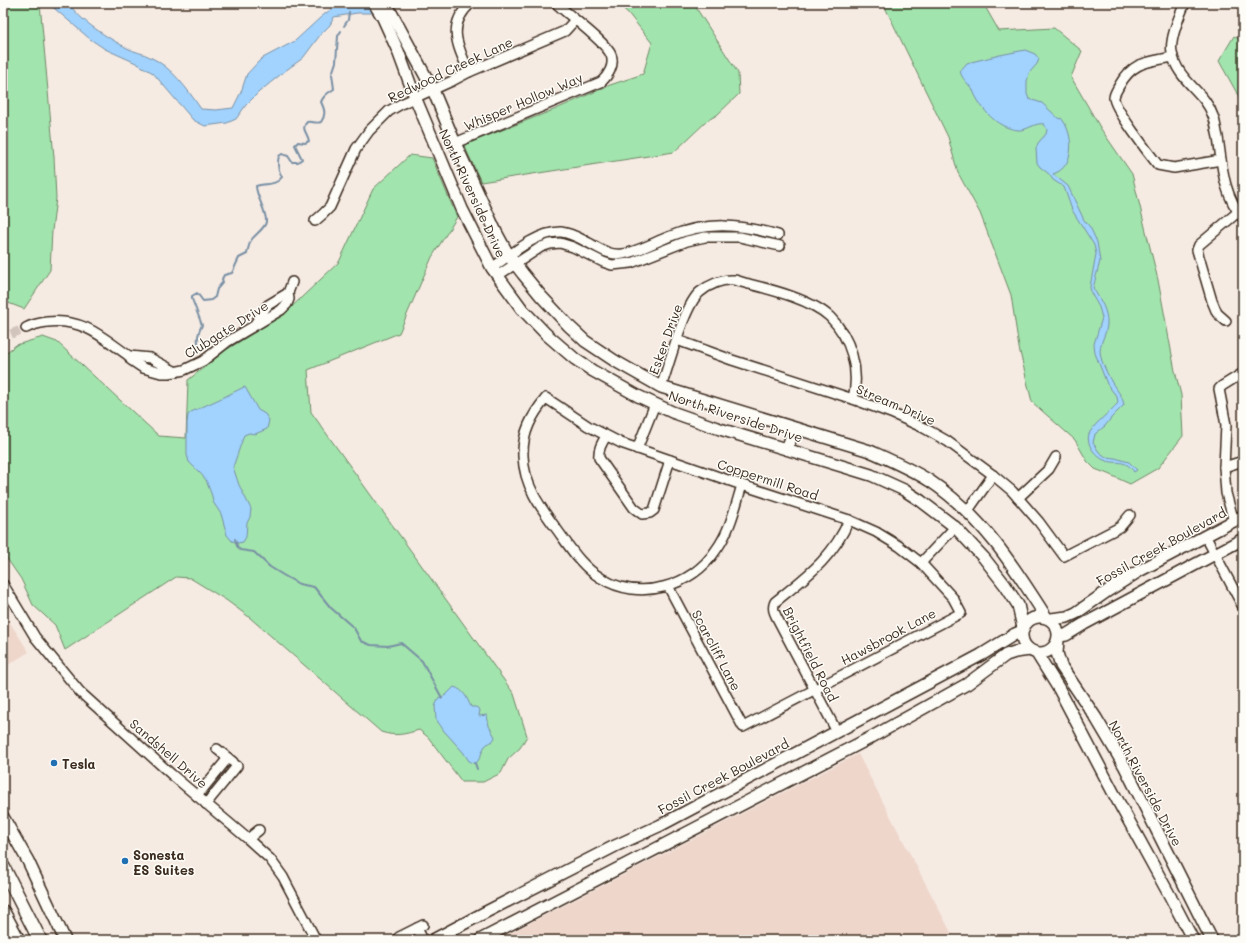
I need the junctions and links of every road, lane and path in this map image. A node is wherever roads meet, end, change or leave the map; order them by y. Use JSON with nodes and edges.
{"nodes":[{"id":1,"x":374,"y":3,"type":"edge"},
{"id":2,"x":471,"y":3,"type":"edge"},
{"id":3,"x":556,"y":3,"type":"edge"},
{"id":4,"x":1185,"y":3,"type":"edge"},
{"id":5,"x":385,"y":9,"type":"edge"},
{"id":6,"x":575,"y":20,"type":"junction"},
{"id":7,"x":1173,"y":57,"type":"junction"},
{"id":8,"x":469,"y":72,"type":"junction"},
{"id":9,"x":433,"y":90,"type":"junction"},
{"id":10,"x":415,"y":97,"type":"junction"},
{"id":11,"x":456,"y":143,"type":"junction"},
{"id":12,"x":1221,"y":160,"type":"junction"},
{"id":13,"x":1241,"y":215,"type":"edge"},
{"id":14,"x":315,"y":221,"type":"dead end"},
{"id":15,"x":778,"y":235,"type":"dead end"},
{"id":16,"x":780,"y":246,"type":"dead end"},
{"id":17,"x":513,"y":260,"type":"junction"},
{"id":18,"x":494,"y":272,"type":"junction"},
{"id":19,"x":292,"y":282,"type":"dead end"},
{"id":20,"x":1226,"y":321,"type":"dead end"},
{"id":21,"x":26,"y":328,"type":"tunnel mouth"},
{"id":22,"x":677,"y":340,"type":"junction"},
{"id":23,"x":1243,"y":373,"type":"edge"},
{"id":24,"x":661,"y":387,"type":"junction"},
{"id":25,"x":852,"y":399,"type":"junction"},
{"id":26,"x":655,"y":404,"type":"junction"},
{"id":27,"x":794,"y":429,"type":"junction"},
{"id":28,"x":606,"y":436,"type":"junction"},
{"id":29,"x":637,"y":449,"type":"junction"},
{"id":30,"x":787,"y":449,"type":"junction"},
{"id":31,"x":1056,"y":457,"type":"dead end"},
{"id":32,"x":670,"y":460,"type":"junction"},
{"id":33,"x":1243,"y":461,"type":"edge"},
{"id":34,"x":1224,"y":467,"type":"junction"},
{"id":35,"x":993,"y":475,"type":"junction"},
{"id":36,"x":742,"y":486,"type":"junction"},
{"id":37,"x":1018,"y":498,"type":"junction"},
{"id":38,"x":967,"y":512,"type":"junction"},
{"id":39,"x":1130,"y":515,"type":"dead end"},
{"id":40,"x":1238,"y":519,"type":"edge"},
{"id":41,"x":849,"y":520,"type":"junction"},
{"id":42,"x":955,"y":527,"type":"junction"},
{"id":43,"x":1206,"y":536,"type":"junction"},
{"id":44,"x":1243,"y":539,"type":"edge"},
{"id":45,"x":1216,"y":554,"type":"junction"},
{"id":46,"x":921,"y":563,"type":"junction"},
{"id":47,"x":3,"y":584,"type":"edge"},
{"id":48,"x":668,"y":586,"type":"junction"},
{"id":49,"x":1243,"y":607,"type":"edge"},
{"id":50,"x":961,"y":613,"type":"joint"},
{"id":51,"x":1048,"y":618,"type":"junction"},
{"id":52,"x":1023,"y":630,"type":"junction"},
{"id":53,"x":1058,"y":638,"type":"junction"},
{"id":54,"x":1033,"y":651,"type":"junction"},
{"id":55,"x":814,"y":690,"type":"junction"},
{"id":56,"x":743,"y":727,"type":"joint"},
{"id":57,"x":837,"y":732,"type":"junction"},
{"id":58,"x":217,"y":749,"type":"dead end"},
{"id":59,"x":228,"y":758,"type":"junction"},
{"id":60,"x":197,"y":796,"type":"junction"},
{"id":61,"x":206,"y":804,"type":"junction"},
{"id":62,"x":3,"y":817,"type":"edge"},
{"id":63,"x":661,"y":825,"type":"junction"},
{"id":64,"x":259,"y":830,"type":"dead end"},
{"id":65,"x":248,"y":839,"type":"junction"},
{"id":66,"x":670,"y":842,"type":"junction"},
{"id":67,"x":3,"y":867,"type":"edge"},
{"id":68,"x":3,"y":912,"type":"edge"},
{"id":69,"x":30,"y":920,"type":"junction"},
{"id":70,"x":3,"y":933,"type":"edge"},
{"id":71,"x":405,"y":937,"type":"edge"},
{"id":72,"x":7,"y":940,"type":"edge"},
{"id":73,"x":18,"y":940,"type":"edge"},
{"id":74,"x":40,"y":940,"type":"edge"},
{"id":75,"x":48,"y":940,"type":"edge"},
{"id":76,"x":65,"y":940,"type":"edge"},
{"id":77,"x":316,"y":940,"type":"edge"},
{"id":78,"x":423,"y":940,"type":"edge"},
{"id":79,"x":433,"y":940,"type":"edge"},
{"id":80,"x":480,"y":940,"type":"edge"},
{"id":81,"x":1193,"y":940,"type":"edge"},
{"id":82,"x":1212,"y":940,"type":"edge"}],
"edges":[{"from":1,"to":5,"type":"main road","name":"North Riverside Drive"},
{"from":2,"to":8,"type":"street"},
{"from":3,"to":6,"type":"street"},
{"from":4,"to":7,"type":"street"},
{"from":5,"to":9,"type":"main road","name":"North Riverside Drive"},
{"from":5,"to":10,"type":"main road","name":"North Riverside Drive"},
{"from":6,"to":8,"type":"street","name":"Redwood Creek Lane"},
{"from":6,"to":11,"type":"street","name":"Whisper Hollow Way"},
{"from":7,"to":12,"type":"street"},
{"from":7,"to":12,"type":"street"},
{"from":8,"to":9,"type":"street","name":"Redwood Creek Lane"},
{"from":9,"to":10,"type":"street","name":"Redwood Creek Lane"},
{"from":9,"to":11,"type":"main road","name":"North Riverside Drive"},
{"from":10,"to":14,"type":"street","name":"Redwood Creek Lane"},
{"from":10,"to":18,"type":"main road","name":"North Riverside Drive"},
{"from":11,"to":17,"type":"main road","name":"North Riverside Drive"},
{"from":12,"to":13,"type":"street"},
{"from":13,"to":20,"type":"street"},
{"from":15,"to":17,"type":"street"},
{"from":16,"to":17,"type":"street"},
{"from":17,"to":18,"type":"street"},
{"from":17,"to":24,"type":"main road","name":"North Riverside Drive"},
{"from":18,"to":26,"type":"main road","name":"North Riverside Drive"},
{"from":19,"to":21,"type":"street","name":"Clubgate Drive"},
{"from":22,"to":24,"type":"street","name":"Esker Drive"},
{"from":22,"to":25,"type":"street","name":"Stream Drive"},
{"from":22,"to":25,"type":"street","name":"Esker Drive"},
{"from":23,"to":34,"type":"street"},
{"from":24,"to":26,"type":"main road"},
{"from":24,"to":27,"type":"main road","name":"North Riverside Drive"},
{"from":25,"to":35,"type":"street","name":"Stream Drive"},
{"from":26,"to":29,"type":"street"},
{"from":26,"to":30,"type":"main road","name":"North Riverside Drive"},
{"from":27,"to":30,"type":"main road"},
{"from":27,"to":38,"type":"main road","name":"North Riverside Drive"},
{"from":28,"to":29,"type":"street","name":"Coppermill Road"},
{"from":28,"to":32,"type":"street"},
{"from":28,"to":48,"type":"street","name":"Coppermill Road"},
{"from":29,"to":32,"type":"street","name":"Coppermill Road"},
{"from":30,"to":42,"type":"main road","name":"North Riverside Drive"},
{"from":31,"to":37,"type":"street"},
{"from":32,"to":36,"type":"street","name":"Coppermill Road"},
{"from":33,"to":34,"type":"street"},
{"from":34,"to":40,"type":"street"},
{"from":35,"to":37,"type":"street","name":"Stream Drive"},
{"from":35,"to":38,"type":"street"},
{"from":36,"to":41,"type":"street","name":"Coppermill Road"},
{"from":36,"to":48,"type":"street"},
{"from":37,"to":39,"type":"street","name":"Stream Drive"},
{"from":38,"to":42,"type":"main road"},
{"from":38,"to":51,"type":"main road","name":"North Riverside Drive"},
{"from":40,"to":43,"type":"main road","name":"Fossil Creek Boulevard"},
{"from":41,"to":46,"type":"street","name":"Coppermill Road"},
{"from":41,"to":55,"type":"street","name":"Brightfield Road"},
{"from":42,"to":46,"type":"street"},
{"from":42,"to":52,"type":"main road","name":"North Riverside Drive"},
{"from":43,"to":45,"type":"street"},
{"from":43,"to":51,"type":"main road","name":"Fossil Creek Boulevard"},
{"from":44,"to":45,"type":"main road"},
{"from":45,"to":49,"type":"street"},
{"from":45,"to":53,"type":"main road"},
{"from":46,"to":50,"type":"street","name":"Coppermill Road"},
{"from":47,"to":60,"type":"street","name":"Sandshell Drive"},
{"from":48,"to":56,"type":"street","name":"Scarcliff Lane"},
{"from":50,"to":55,"type":"street","name":"Hawsbrook Lane"},
{"from":51,"to":52,"type":"main road"},
{"from":51,"to":53,"type":"main road"},
{"from":52,"to":54,"type":"main road"},
{"from":52,"to":57,"type":"main road","name":"Fossil Creek Boulevard"},
{"from":53,"to":54,"type":"main road"},
{"from":53,"to":82,"type":"main road","name":"North Riverside Drive"},
{"from":54,"to":66,"type":"main road"},
{"from":54,"to":81,"type":"main road"},
{"from":55,"to":56,"type":"street","name":"Hawsbrook Lane"},
{"from":55,"to":57,"type":"street","name":"Brightfield Road"},
{"from":57,"to":63,"type":"main road","name":"Fossil Creek Boulevard"},
{"from":58,"to":59,"type":"street"},
{"from":59,"to":60,"type":"street"},
{"from":59,"to":61,"type":"street"},
{"from":60,"to":61,"type":"street","name":"Sandshell Drive"},
{"from":61,"to":65,"type":"street","name":"Sandshell Drive"},
{"from":62,"to":76,"type":"main road"},
{"from":63,"to":66,"type":"main road"},
{"from":63,"to":79,"type":"main road","name":"Fossil Creek Boulevard"},
{"from":64,"to":65,"type":"street"},
{"from":65,"to":77,"type":"street","name":"Sandshell Drive"},
{"from":66,"to":80,"type":"main road"},
{"from":67,"to":69,"type":"highway"},
{"from":68,"to":73,"type":"highway"},
{"from":69,"to":74,"type":"highway"},
{"from":69,"to":75,"type":"highway"},
{"from":70,"to":72,"type":"highway"},
{"from":71,"to":78,"type":"street"}]}
